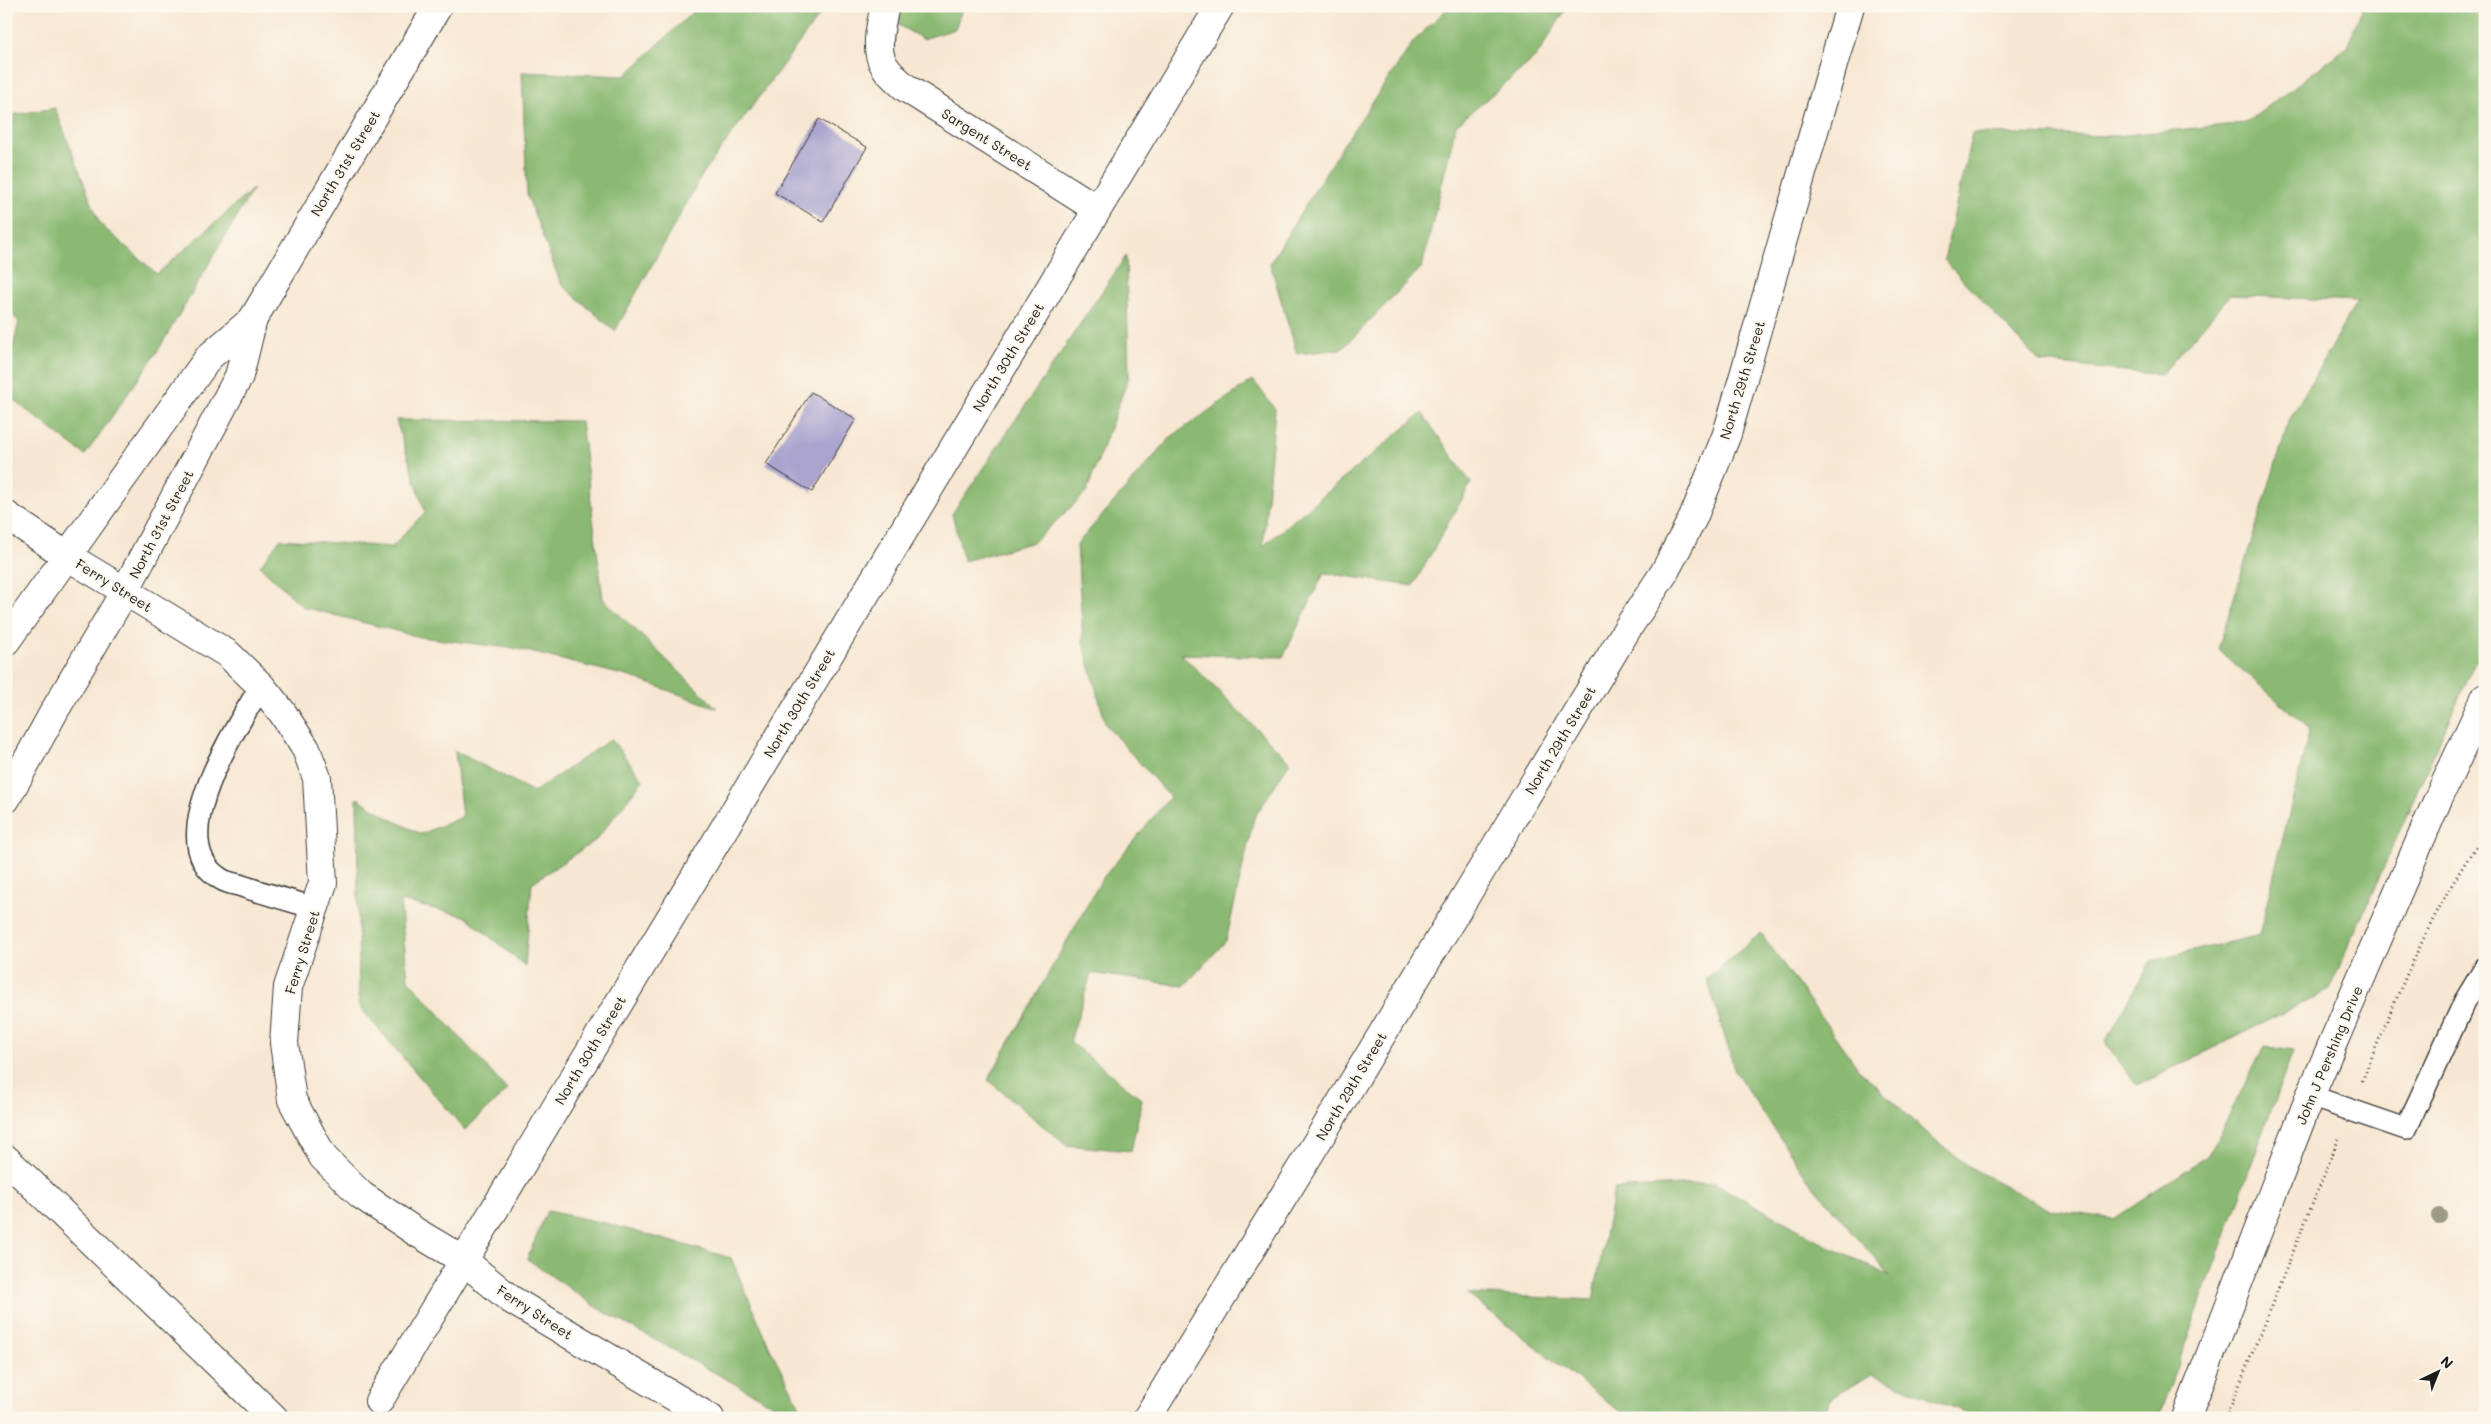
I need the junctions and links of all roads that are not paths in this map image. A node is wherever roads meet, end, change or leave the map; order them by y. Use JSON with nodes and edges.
{"nodes":[{"id":1,"x":438,"y":6,"type":"edge"},
{"id":2,"x":885,"y":6,"type":"edge"},
{"id":3,"x":1220,"y":6,"type":"edge"},
{"id":4,"x":1850,"y":6,"type":"edge"},
{"id":5,"x":1097,"y":209,"type":"junction"},
{"id":6,"x":253,"y":319,"type":"junction"},
{"id":7,"x":6,"y":515,"type":"edge"},
{"id":8,"x":67,"y":556,"type":"junction"},
{"id":9,"x":125,"y":591,"type":"junction"},
{"id":10,"x":6,"y":642,"type":"edge"},
{"id":11,"x":261,"y":686,"type":"junction"},
{"id":12,"x":2485,"y":698,"type":"edge"},
{"id":13,"x":6,"y":799,"type":"edge"},
{"id":14,"x":315,"y":908,"type":"junction"},
{"id":15,"x":2485,"y":968,"type":"edge"},
{"id":16,"x":2310,"y":1096,"type":"junction"},
{"id":17,"x":6,"y":1159,"type":"edge"},
{"id":18,"x":463,"y":1260,"type":"junction"},
{"id":19,"x":379,"y":1401,"type":"dead end"},
{"id":20,"x":274,"y":1418,"type":"edge"},
{"id":21,"x":710,"y":1418,"type":"edge"},
{"id":22,"x":1147,"y":1418,"type":"edge"},
{"id":23,"x":2186,"y":1418,"type":"edge"}],
"edges":[{"from":1,"to":6,"type":"main road","name":"North 31st Street"},
{"from":2,"to":5,"type":"main road","name":"Sargent Street"},
{"from":3,"to":5,"type":"main road","name":"North 30th Street"},
{"from":4,"to":22,"type":"main road","name":"North 29th Street"},
{"from":5,"to":18,"type":"main road","name":"North 30th Street"},
{"from":6,"to":8,"type":"main road","name":"North 31st Street"},
{"from":6,"to":9,"type":"main road","name":"North 31st Street"},
{"from":7,"to":8,"type":"main road","name":"Ferry Street"},
{"from":8,"to":9,"type":"main road","name":"Ferry Street"},
{"from":8,"to":10,"type":"main road","name":"North 31st Street"},
{"from":9,"to":11,"type":"main road","name":"Ferry Street"},
{"from":9,"to":13,"type":"main road","name":"North 31st Street"},
{"from":11,"to":14,"type":"main road","name":"Ferry Street"},
{"from":11,"to":14,"type":"lane"},
{"from":12,"to":16,"type":"main road","name":"John J Pershing Drive"},
{"from":14,"to":18,"type":"main road","name":"Ferry Street"},
{"from":15,"to":16,"type":"lane"},
{"from":16,"to":23,"type":"main road","name":"John J Pershing Drive"},
{"from":17,"to":20,"type":"main road"},
{"from":18,"to":19,"type":"main road","name":"North 30th Street"},
{"from":18,"to":21,"type":"main road","name":"Ferry Street"}]}
